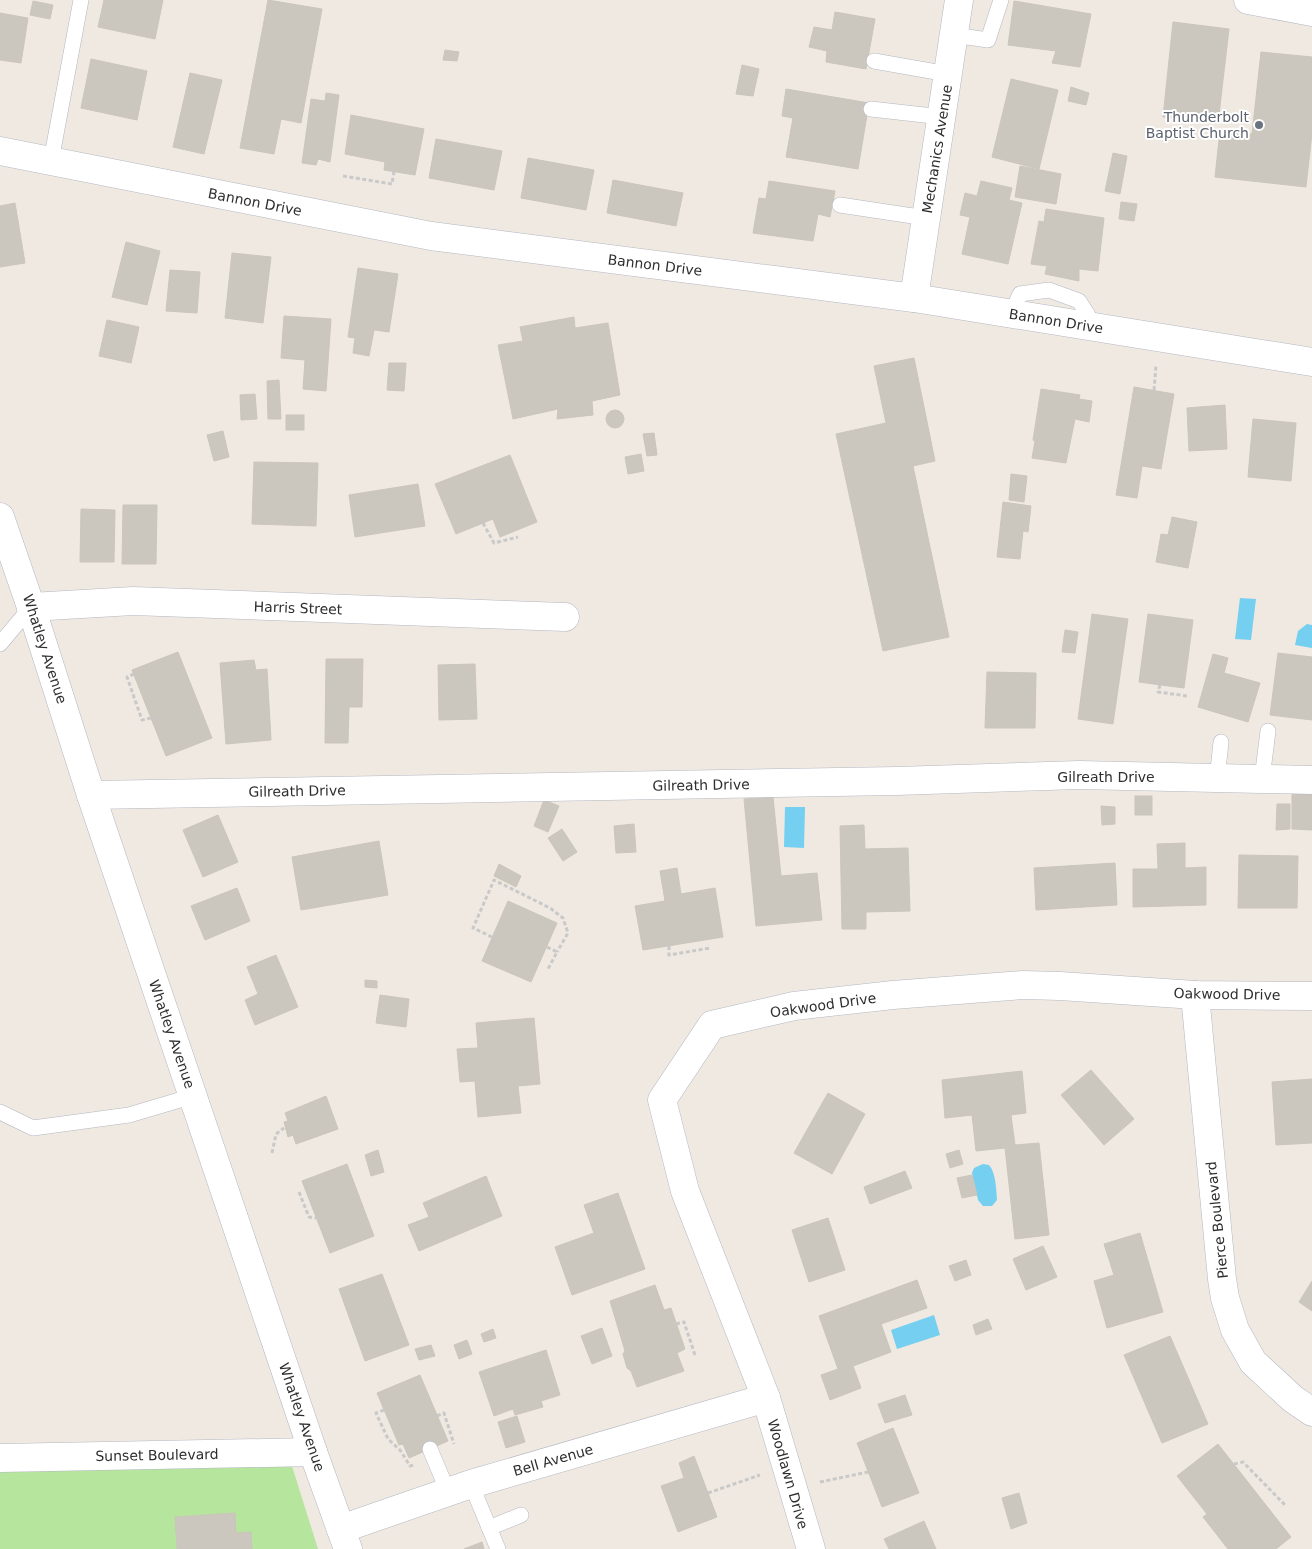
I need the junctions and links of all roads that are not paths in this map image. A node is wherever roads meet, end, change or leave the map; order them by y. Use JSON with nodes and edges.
{"nodes":[{"id":1,"x":81,"y":0,"type":"edge"},
{"id":2,"x":959,"y":0,"type":"edge"},
{"id":3,"x":1001,"y":0,"type":"edge"},
{"id":4,"x":1248,"y":0,"type":"edge"},
{"id":5,"x":1312,"y":12,"type":"edge"},
{"id":6,"x":954,"y":34,"type":"junction"},
{"id":7,"x":874,"y":61,"type":"dead end"},
{"id":8,"x":948,"y":74,"type":"junction"},
{"id":9,"x":871,"y":110,"type":"dead end"},
{"id":10,"x":942,"y":118,"type":"junction"},
{"id":11,"x":0,"y":151,"type":"edge"},
{"id":12,"x":51,"y":162,"type":"junction"},
{"id":13,"x":840,"y":205,"type":"dead end"},
{"id":14,"x":926,"y":218,"type":"junction"},
{"id":15,"x":914,"y":298,"type":"junction"},
{"id":16,"x":1312,"y":362,"type":"edge"},
{"id":17,"x":0,"y":518,"type":"edge"},
{"id":18,"x":31,"y":607,"type":"junction"},
{"id":19,"x":565,"y":617,"type":"dead end"},
{"id":20,"x":0,"y":644,"type":"edge"},
{"id":21,"x":1268,"y":731,"type":"dead end"},
{"id":22,"x":1221,"y":742,"type":"dead end"},
{"id":23,"x":1217,"y":779,"type":"junction"},
{"id":24,"x":1262,"y":779,"type":"junction"},
{"id":25,"x":1312,"y":780,"type":"edge"},
{"id":26,"x":91,"y":795,"type":"junction"},
{"id":27,"x":1196,"y":995,"type":"junction"},
{"id":28,"x":1312,"y":996,"type":"edge"},
{"id":29,"x":193,"y":1096,"type":"junction"},
{"id":30,"x":0,"y":1112,"type":"edge"},
{"id":31,"x":766,"y":1398,"type":"junction"},
{"id":32,"x":1312,"y":1412,"type":"edge"},
{"id":33,"x":313,"y":1452,"type":"junction"},
{"id":34,"x":433,"y":1454,"type":"road end"},
{"id":35,"x":0,"y":1458,"type":"edge"},
{"id":36,"x":460,"y":1488,"type":"junction"},
{"id":37,"x":520,"y":1515,"type":"dead end"},
{"id":38,"x":489,"y":1528,"type":"junction"},
{"id":39,"x":345,"y":1539,"type":"edge"},
{"id":40,"x":498,"y":1549,"type":"edge"},
{"id":41,"x":811,"y":1549,"type":"edge"}],
"edges":[{"from":1,"to":12,"type":"lane"},
{"from":2,"to":6,"type":"street","name":"Mechanics Avenue"},
{"from":3,"to":6,"type":"lane"},
{"from":4,"to":5,"type":"street"},
{"from":6,"to":8,"type":"street","name":"Mechanics Avenue"},
{"from":7,"to":8,"type":"lane"},
{"from":8,"to":10,"type":"street","name":"Mechanics Avenue"},
{"from":9,"to":10,"type":"lane"},
{"from":10,"to":14,"type":"street","name":"Mechanics Avenue"},
{"from":11,"to":12,"type":"street","name":"Bannon Drive"},
{"from":12,"to":15,"type":"street","name":"Bannon Drive"},
{"from":13,"to":14,"type":"lane"},
{"from":14,"to":15,"type":"street","name":"Mechanics Avenue"},
{"from":15,"to":16,"type":"street","name":"Bannon Drive"},
{"from":17,"to":18,"type":"street","name":"Whatley Avenue"},
{"from":18,"to":19,"type":"street","name":"Harris Street"},
{"from":18,"to":20,"type":"lane"},
{"from":18,"to":26,"type":"street","name":"Whatley Avenue"},
{"from":21,"to":24,"type":"lane"},
{"from":22,"to":23,"type":"lane"},
{"from":23,"to":24,"type":"street","name":"Gilreath Drive"},
{"from":23,"to":26,"type":"street","name":"Gilreath Drive"},
{"from":24,"to":25,"type":"street","name":"Gilreath Drive"},
{"from":26,"to":29,"type":"street","name":"Whatley Avenue"},
{"from":27,"to":28,"type":"street","name":"Oakwood Drive"},
{"from":27,"to":31,"type":"street","name":"Oakwood Drive"},
{"from":27,"to":32,"type":"street","name":"Pierce Boulevard"},
{"from":29,"to":30,"type":"lane"},
{"from":29,"to":33,"type":"street","name":"Whatley Avenue"},
{"from":31,"to":36,"type":"street","name":"Bell Avenue"},
{"from":31,"to":41,"type":"street","name":"Woodlawn Drive"},
{"from":33,"to":35,"type":"street","name":"Sunset Boulevard"},
{"from":33,"to":39,"type":"street","name":"Whatley Avenue"},
{"from":34,"to":36,"type":"lane"},
{"from":36,"to":38,"type":"lane"},
{"from":36,"to":39,"type":"street","name":"Bell Avenue"},
{"from":37,"to":38,"type":"lane"},
{"from":38,"to":40,"type":"lane"}]}
